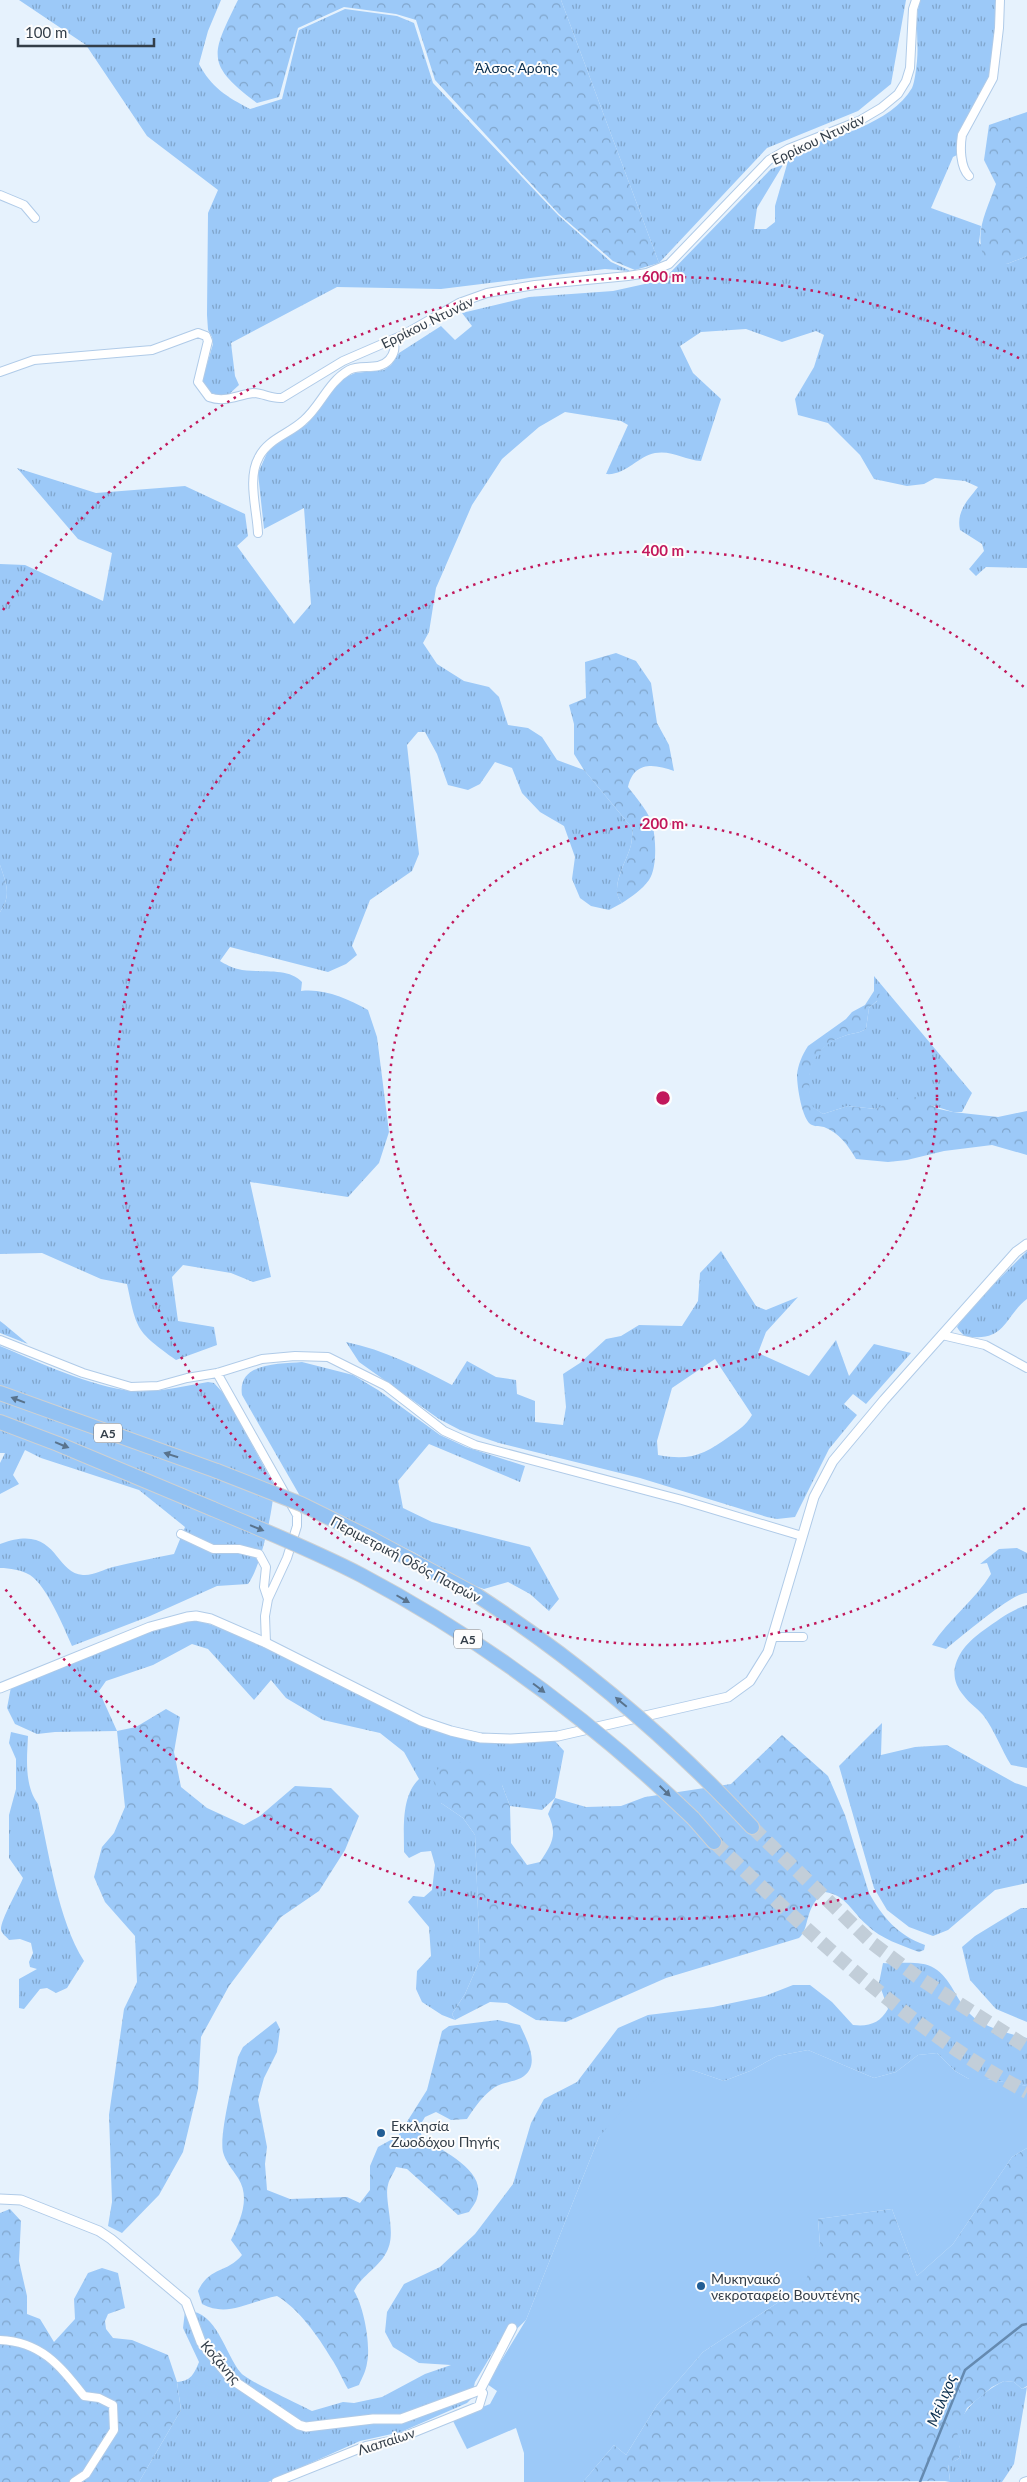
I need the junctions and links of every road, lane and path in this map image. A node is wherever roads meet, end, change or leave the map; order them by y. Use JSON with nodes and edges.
{"nodes":[{"id":1,"x":916,"y":0,"type":"edge"},
{"id":2,"x":1000,"y":0,"type":"edge"},
{"id":3,"x":969,"y":176,"type":"dead end"},
{"id":4,"x":0,"y":195,"type":"edge"},
{"id":5,"x":35,"y":218,"type":"dead end"},
{"id":6,"x":394,"y":339,"type":"junction"},
{"id":7,"x":0,"y":372,"type":"edge"},
{"id":8,"x":258,"y":533,"type":"dead end"},
{"id":9,"x":1027,"y":1244,"type":"edge"},
{"id":10,"x":942,"y":1335,"type":"junction"},
{"id":11,"x":0,"y":1340,"type":"edge"},
{"id":12,"x":1027,"y":1368,"type":"edge"},
{"id":13,"x":217,"y":1373,"type":"junction"},
{"id":14,"x":0,"y":1393,"type":"edge"},
{"id":15,"x":0,"y":1422,"type":"edge"},
{"id":16,"x":181,"y":1534,"type":"dead end"},
{"id":17,"x":802,"y":1536,"type":"junction"},
{"id":18,"x":268,"y":1599,"type":"junction"},
{"id":19,"x":773,"y":1637,"type":"junction"},
{"id":20,"x":803,"y":1637,"type":"dead end"},
{"id":21,"x":266,"y":1643,"type":"junction"},
{"id":22,"x":0,"y":1688,"type":"edge"},
{"id":23,"x":752,"y":1827,"type":"tunnel mouth"},
{"id":24,"x":714,"y":1842,"type":"tunnel mouth"},
{"id":25,"x":0,"y":2200,"type":"edge"},
{"id":26,"x":512,"y":2328,"type":"dead end"},
{"id":27,"x":0,"y":2340,"type":"edge"},
{"id":28,"x":480,"y":2390,"type":"junction"},
{"id":29,"x":74,"y":2482,"type":"edge"},
{"id":30,"x":276,"y":2482,"type":"edge"}],
"edges":[{"from":1,"to":6,"type":"street","name":"Ερρίκου Ντυνάν"},
{"from":2,"to":3,"type":"street"},
{"from":4,"to":5,"type":"street"},
{"from":6,"to":7,"type":"street","name":"Ερρίκου Ντυνάν"},
{"from":6,"to":8,"type":"street"},
{"from":9,"to":10,"type":"street"},
{"from":10,"to":12,"type":"street"},
{"from":10,"to":17,"type":"street"},
{"from":11,"to":13,"type":"street"},
{"from":13,"to":17,"type":"street"},
{"from":13,"to":18,"type":"street"},
{"from":23,"to":14,"type":"highway","name":"Περιμετρική Οδός Πατρών","number":"Α5","one_way":true,"bridge":true},
{"from":15,"to":24,"type":"highway","number":"Α5","one_way":true,"bridge":true},
{"from":16,"to":18,"type":"street"},
{"from":17,"to":19,"type":"street"},
{"from":18,"to":21,"type":"street"},
{"from":19,"to":20,"type":"street"},
{"from":19,"to":21,"type":"street"},
{"from":21,"to":22,"type":"street"},
{"from":25,"to":28,"type":"street","name":"Κοζάνης"},
{"from":26,"to":28,"type":"street"},
{"from":27,"to":29,"type":"street"},
{"from":28,"to":30,"type":"street","name":"Λιαπαίων"}]}
